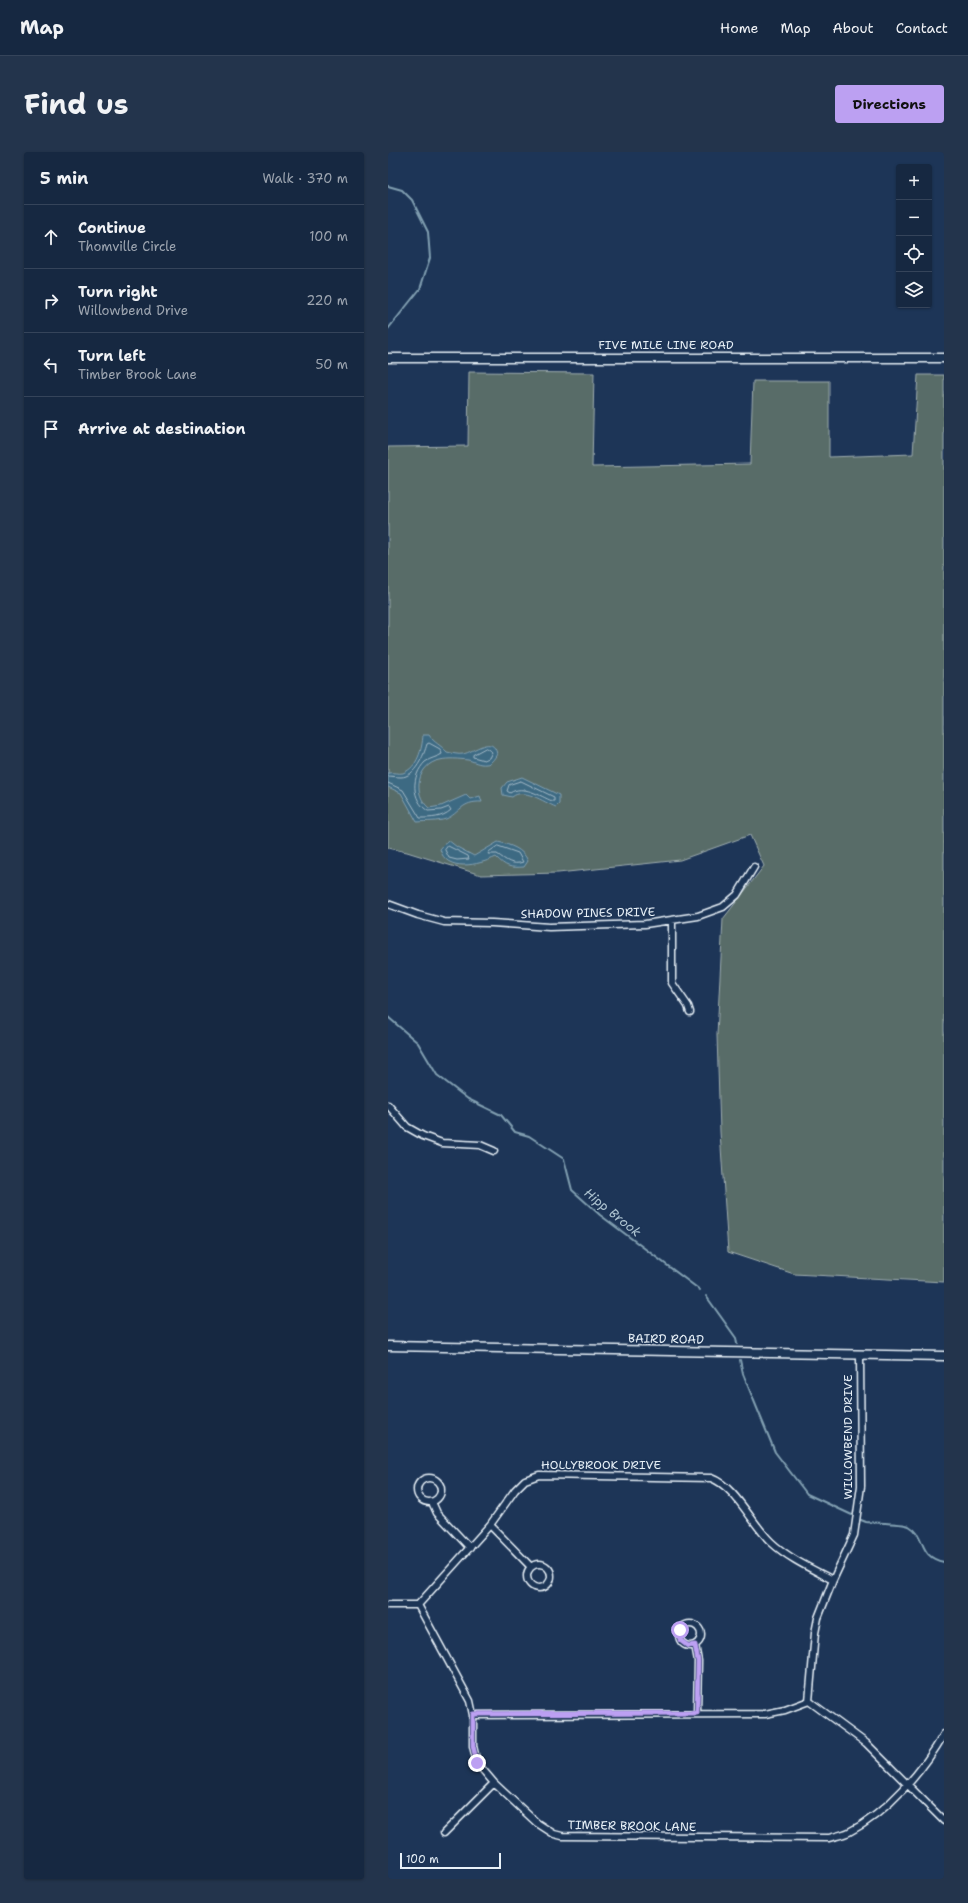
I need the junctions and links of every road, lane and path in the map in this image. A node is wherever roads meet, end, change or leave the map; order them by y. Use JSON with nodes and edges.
{"nodes":[{"id":1,"x":388,"y":358,"type":"edge"},
{"id":2,"x":944,"y":358,"type":"edge"},
{"id":3,"x":754,"y":867,"type":"dead end"},
{"id":4,"x":388,"y":904,"type":"edge"},
{"id":5,"x":672,"y":921,"type":"junction"},
{"id":6,"x":690,"y":1012,"type":"dead end"},
{"id":7,"x":388,"y":1105,"type":"edge"},
{"id":8,"x":494,"y":1151,"type":"dead end"},
{"id":9,"x":388,"y":1346,"type":"edge"},
{"id":10,"x":860,"y":1355,"type":"junction"},
{"id":11,"x":944,"y":1356,"type":"edge"},
{"id":12,"x":432,"y":1502,"type":"junction"},
{"id":13,"x":490,"y":1525,"type":"junction"},
{"id":14,"x":470,"y":1548,"type":"junction"},
{"id":15,"x":532,"y":1567,"type":"dead end"},
{"id":16,"x":833,"y":1580,"type":"junction"},
{"id":17,"x":388,"y":1605,"type":"edge"},
{"id":18,"x":418,"y":1605,"type":"junction"},
{"id":19,"x":695,"y":1645,"type":"dead end"},
{"id":20,"x":809,"y":1701,"type":"junction"},
{"id":21,"x":697,"y":1713,"type":"junction"},
{"id":22,"x":473,"y":1714,"type":"junction"},
{"id":23,"x":944,"y":1734,"type":"edge"},
{"id":24,"x":494,"y":1783,"type":"junction"},
{"id":25,"x":908,"y":1783,"type":"junction"},
{"id":26,"x":944,"y":1821,"type":"edge"},
{"id":27,"x":444,"y":1833,"type":"dead end"}],
"edges":[{"from":1,"to":2,"type":"street","name":"FIVE MILE LINE ROAD"},
{"from":3,"to":5,"type":"street","name":"SHADOW PINES DRIVE"},
{"from":4,"to":5,"type":"street","name":"SHADOW PINES DRIVE"},
{"from":5,"to":6,"type":"street","name":"SHADOW PINES DRIVE"},
{"from":7,"to":8,"type":"street"},
{"from":9,"to":10,"type":"street","name":"BAIRD ROAD"},
{"from":10,"to":11,"type":"street","name":"BAIRD ROAD"},
{"from":10,"to":16,"type":"street","name":"WILLOWBEND DRIVE"},
{"from":12,"to":12,"type":"street"},
{"from":12,"to":14,"type":"street"},
{"from":13,"to":14,"type":"street","name":"HOLLYBROOK DRIVE"},
{"from":13,"to":15,"type":"street"},
{"from":13,"to":16,"type":"street","name":"HOLLYBROOK DRIVE"},
{"from":14,"to":18,"type":"street","name":"HOLLYBROOK DRIVE"},
{"from":16,"to":20,"type":"street","name":"WILLOWBEND DRIVE"},
{"from":17,"to":18,"type":"street"},
{"from":18,"to":22,"type":"street","name":"TIMBER BROOK LANE"},
{"from":19,"to":21,"type":"street"},
{"from":20,"to":21,"type":"street"},
{"from":20,"to":25,"type":"street"},
{"from":21,"to":22,"type":"street"},
{"from":22,"to":24,"type":"street","name":"TIMBER BROOK LANE"},
{"from":23,"to":25,"type":"street","name":"TIMBER BROOK LANE"},
{"from":24,"to":25,"type":"street","name":"TIMBER BROOK LANE"},
{"from":24,"to":27,"type":"street"},
{"from":25,"to":26,"type":"street"}]}
